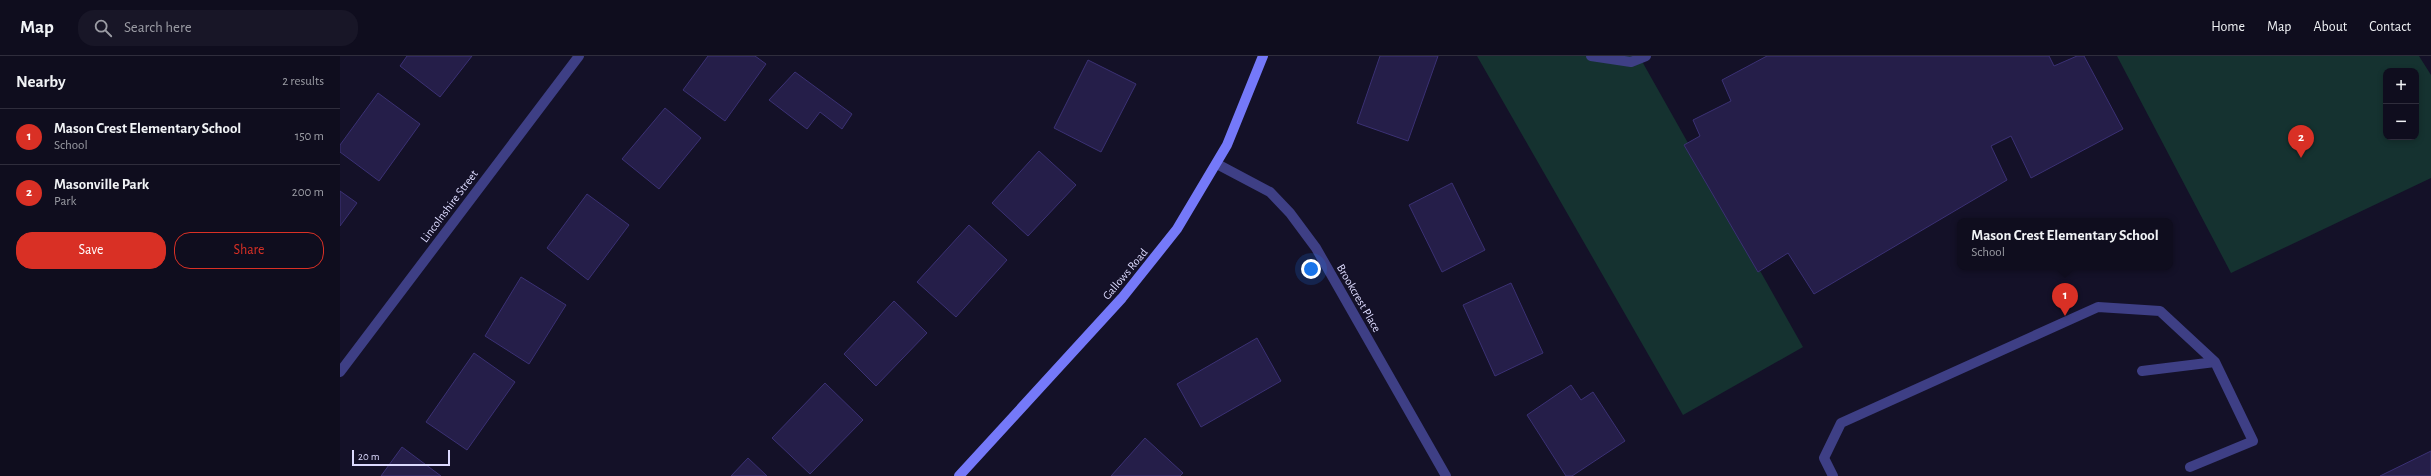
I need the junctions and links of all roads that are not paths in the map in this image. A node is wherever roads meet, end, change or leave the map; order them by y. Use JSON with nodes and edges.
{"nodes":[{"id":1,"x":579,"y":56,"type":"edge"},
{"id":2,"x":1263,"y":56,"type":"edge"},
{"id":3,"x":1591,"y":56,"type":"edge"},
{"id":4,"x":1646,"y":56,"type":"edge"},
{"id":5,"x":1217,"y":164,"type":"junction"},
{"id":6,"x":2215,"y":362,"type":"junction"},
{"id":7,"x":2142,"y":371,"type":"dead end"},
{"id":8,"x":340,"y":372,"type":"edge"},
{"id":9,"x":2190,"y":467,"type":"dead end"},
{"id":10,"x":958,"y":476,"type":"edge"},
{"id":11,"x":1446,"y":476,"type":"edge"},
{"id":12,"x":1833,"y":476,"type":"edge"}],
"edges":[{"from":1,"to":8,"type":"street","name":"Lincolnshire Street"},
{"from":2,"to":5,"type":"main road","name":"Gallows Road"},
{"from":3,"to":4,"type":"street"},
{"from":5,"to":10,"type":"main road","name":"Gallows Road"},
{"from":5,"to":11,"type":"street","name":"Brookcrest Place"},
{"from":6,"to":7,"type":"street"},
{"from":6,"to":9,"type":"street"},
{"from":6,"to":12,"type":"street"}]}
